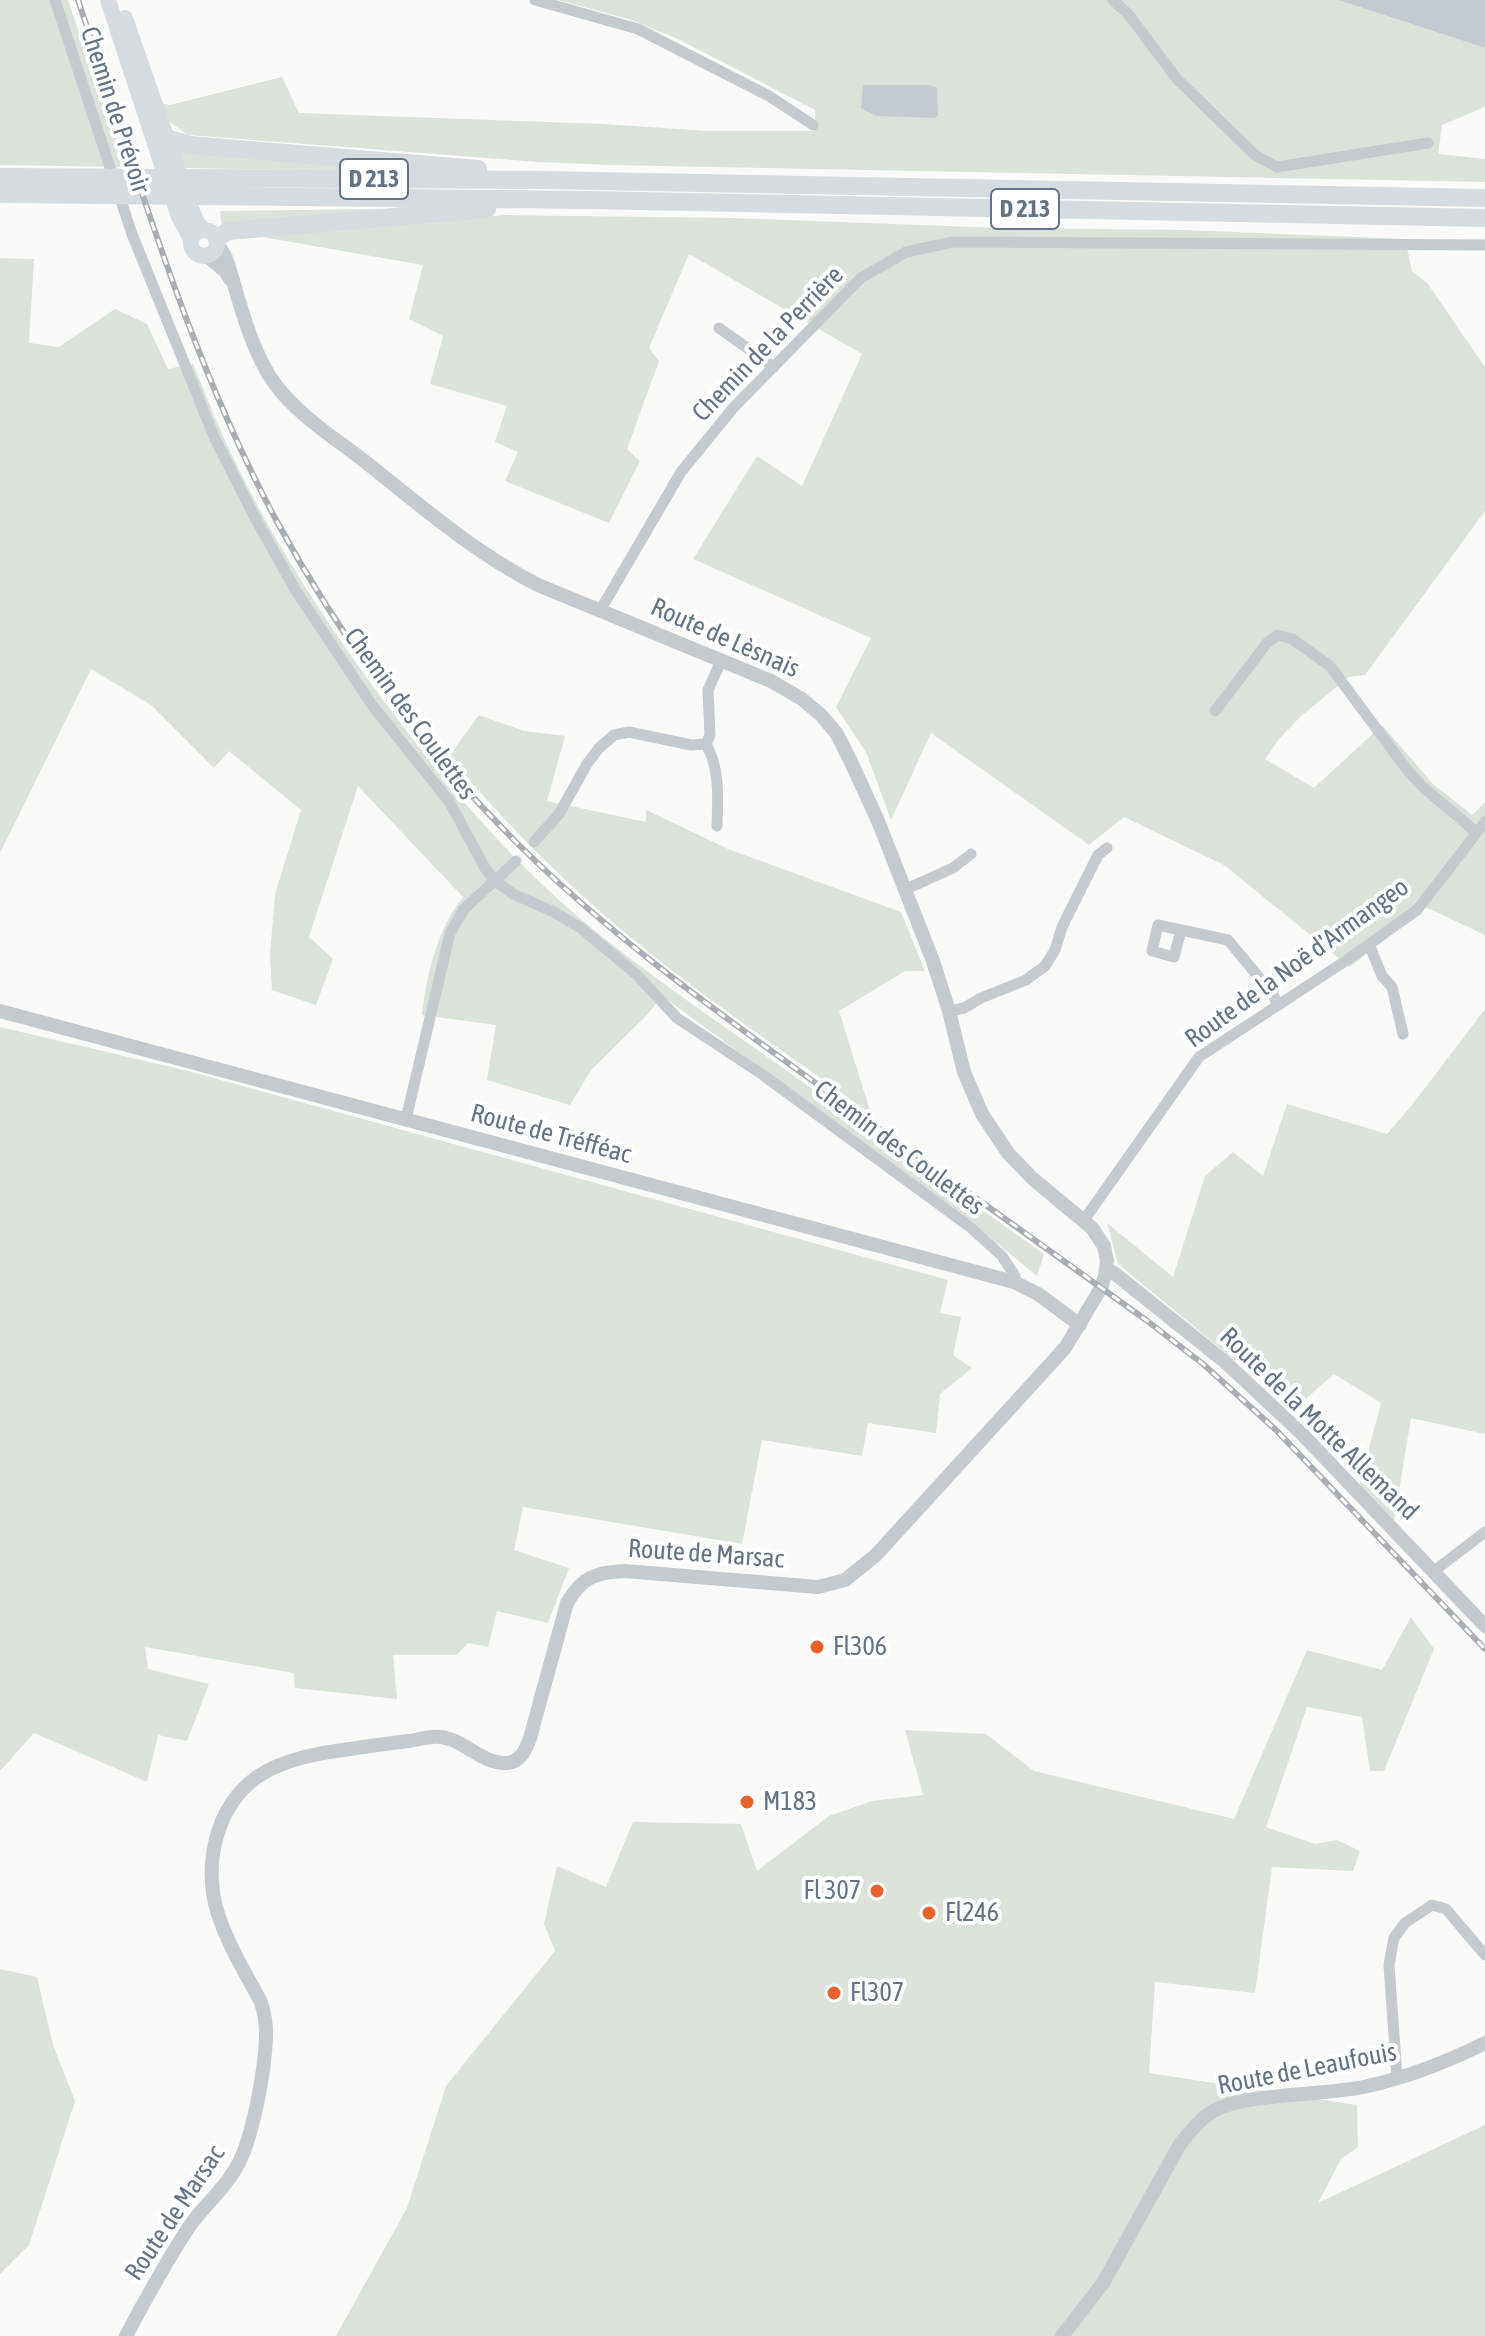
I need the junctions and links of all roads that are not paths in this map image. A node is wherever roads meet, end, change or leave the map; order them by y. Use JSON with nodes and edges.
{"nodes":[{"id":1,"x":55,"y":0,"type":"edge"},
{"id":2,"x":108,"y":0,"type":"edge"},
{"id":3,"x":119,"y":0,"type":"edge"},
{"id":4,"x":535,"y":0,"type":"edge"},
{"id":5,"x":1113,"y":0,"type":"edge"},
{"id":6,"x":813,"y":125,"type":"dead end"},
{"id":7,"x":167,"y":138,"type":"junction"},
{"id":8,"x":1428,"y":143,"type":"dead end"},
{"id":9,"x":0,"y":177,"type":"edge"},
{"id":10,"x":543,"y":180,"type":"junction"},
{"id":11,"x":87,"y":186,"type":"junction"},
{"id":12,"x":208,"y":187,"type":"junction"},
{"id":13,"x":0,"y":194,"type":"edge"},
{"id":14,"x":1485,"y":198,"type":"edge"},
{"id":15,"x":613,"y":200,"type":"junction"},
{"id":16,"x":1485,"y":218,"type":"edge"},
{"id":17,"x":132,"y":234,"type":"joint"},
{"id":18,"x":207,"y":242,"type":"junction"},
{"id":19,"x":1485,"y":245,"type":"edge"},
{"id":20,"x":719,"y":328,"type":"dead end"},
{"id":21,"x":774,"y":367,"type":"junction"},
{"id":22,"x":601,"y":609,"type":"junction"},
{"id":23,"x":722,"y":659,"type":"junction"},
{"id":24,"x":1215,"y":711,"type":"dead end"},
{"id":25,"x":706,"y":744,"type":"junction"},
{"id":26,"x":1485,"y":822,"type":"edge"},
{"id":27,"x":717,"y":826,"type":"dead end"},
{"id":28,"x":1476,"y":832,"type":"junction"},
{"id":29,"x":534,"y":842,"type":"dead end"},
{"id":30,"x":1107,"y":848,"type":"dead end"},
{"id":31,"x":971,"y":854,"type":"dead end"},
{"id":32,"x":516,"y":861,"type":"dead end"},
{"id":33,"x":495,"y":881,"type":"junction"},
{"id":34,"x":904,"y":890,"type":"junction"},
{"id":35,"x":1181,"y":930,"type":"dead end"},
{"id":36,"x":1369,"y":944,"type":"junction"},
{"id":37,"x":1278,"y":1005,"type":"junction"},
{"id":38,"x":0,"y":1011,"type":"edge"},
{"id":39,"x":949,"y":1011,"type":"junction"},
{"id":40,"x":1403,"y":1034,"type":"dead end"},
{"id":41,"x":406,"y":1119,"type":"junction"},
{"id":42,"x":1084,"y":1220,"type":"junction"},
{"id":43,"x":1107,"y":1270,"type":"junction"},
{"id":44,"x":1014,"y":1282,"type":"junction"},
{"id":45,"x":1080,"y":1325,"type":"junction"},
{"id":46,"x":1485,"y":1532,"type":"edge"},
{"id":47,"x":1434,"y":1571,"type":"junction"},
{"id":48,"x":1485,"y":1626,"type":"edge"},
{"id":49,"x":1485,"y":1955,"type":"edge"},
{"id":50,"x":1485,"y":2043,"type":"edge"},
{"id":51,"x":1397,"y":2077,"type":"junction"},
{"id":52,"x":126,"y":2336,"type":"edge"},
{"id":53,"x":1062,"y":2336,"type":"edge"}],
"edges":[{"from":1,"to":17,"type":"street","name":"Chemin de Prévoir"},
{"from":2,"to":18,"type":"main road"},
{"from":3,"to":7,"type":"main road"},
{"from":4,"to":6,"type":"street"},
{"from":5,"to":8,"type":"street"},
{"from":7,"to":10,"type":"highway"},
{"from":7,"to":18,"type":"main road"},
{"from":9,"to":11,"type":"highway","number":"D 213"},
{"from":10,"to":12,"type":"highway","number":"D 213"},
{"from":10,"to":14,"type":"highway","number":"D 213"},
{"from":11,"to":12,"type":"highway","number":"D 213"},
{"from":11,"to":13,"type":"highway","number":"D 213"},
{"from":12,"to":15,"type":"highway","number":"D 213"},
{"from":15,"to":16,"type":"highway","number":"D 213"},
{"from":15,"to":18,"type":"highway"},
{"from":17,"to":33,"type":"street","name":"Chemin des Coulettes"},
{"from":18,"to":22,"type":"street","name":"Route de Lèsnais"},
{"from":19,"to":21,"type":"street","name":"Chemin de la Perrière"},
{"from":20,"to":21,"type":"street"},
{"from":21,"to":22,"type":"street","name":"Chemin de la Perrière"},
{"from":22,"to":23,"type":"street","name":"Route de Lèsnais"},
{"from":23,"to":25,"type":"street"},
{"from":23,"to":34,"type":"street","name":"Route de Lèsnais"},
{"from":24,"to":28,"type":"street"},
{"from":25,"to":27,"type":"street"},
{"from":25,"to":29,"type":"street"},
{"from":26,"to":28,"type":"street","name":"Route de la Noë d'Armangeo"},
{"from":28,"to":36,"type":"street","name":"Route de la Noë d'Armangeo"},
{"from":30,"to":39,"type":"street"},
{"from":31,"to":34,"type":"street"},
{"from":32,"to":33,"type":"street"},
{"from":33,"to":41,"type":"street"},
{"from":33,"to":44,"type":"street","name":"Chemin des Coulettes"},
{"from":34,"to":39,"type":"street","name":"Route de Lèsnais"},
{"from":35,"to":37,"type":"street"},
{"from":36,"to":37,"type":"street","name":"Route de la Noë d'Armangeo"},
{"from":36,"to":40,"type":"street"},
{"from":37,"to":42,"type":"street","name":"Route de la Noë d'Armangeo"},
{"from":38,"to":41,"type":"street","name":"Route de Tréfféac"},
{"from":39,"to":42,"type":"street","name":"Route de Lèsnais"},
{"from":41,"to":44,"type":"street","name":"Route de Tréfféac"},
{"from":42,"to":43,"type":"street","name":"Route de Lèsnais"},
{"from":43,"to":45,"type":"street"},
{"from":43,"to":47,"type":"street","name":"Route de la Motte Allemand"},
{"from":44,"to":45,"type":"street","name":"Route de Tréfféac"},
{"from":45,"to":52,"type":"street","name":"Route de Marsac"},
{"from":46,"to":47,"type":"street"},
{"from":47,"to":48,"type":"street","name":"Route de la Motte Allemand"},
{"from":49,"to":51,"type":"street"},
{"from":50,"to":51,"type":"street","name":"Route de Leaufouis"},
{"from":51,"to":53,"type":"street","name":"Route de Leaufouis"}]}
